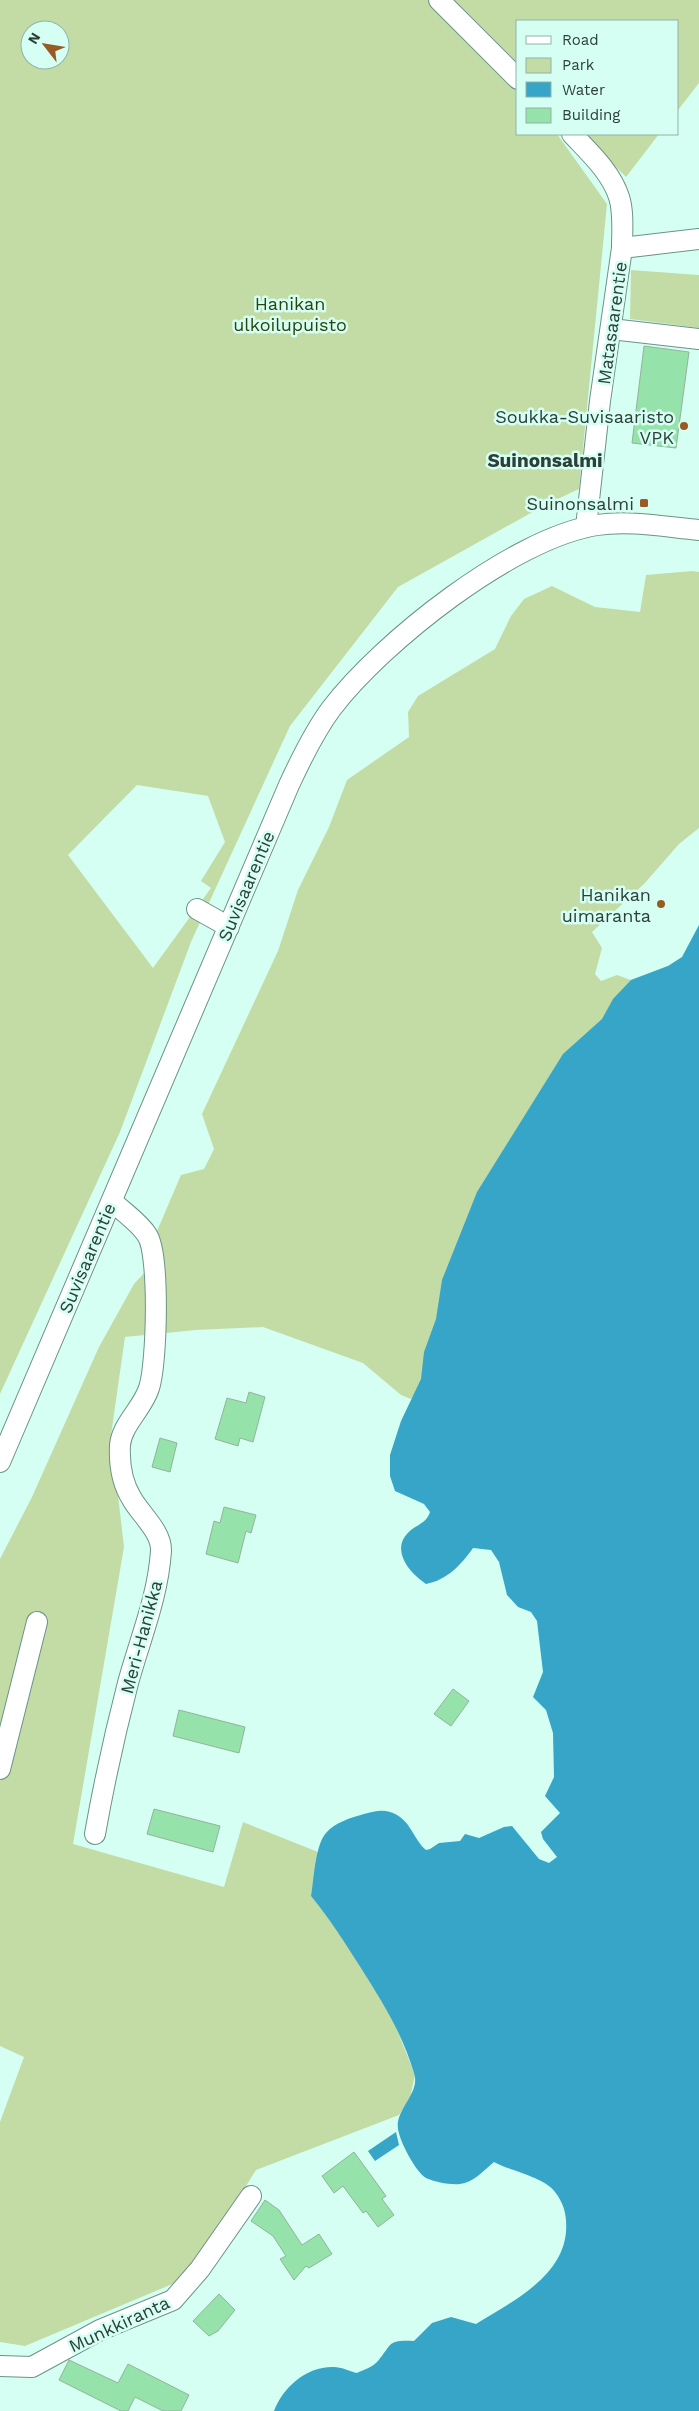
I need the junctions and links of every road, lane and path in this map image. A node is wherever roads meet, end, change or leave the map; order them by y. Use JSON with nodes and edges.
{"nodes":[{"id":1,"x":439,"y":0,"type":"edge"},
{"id":2,"x":516,"y":77,"type":"edge"},
{"id":3,"x":573,"y":135,"type":"edge"},
{"id":4,"x":699,"y":239,"type":"edge"},
{"id":5,"x":622,"y":248,"type":"junction"},
{"id":6,"x":611,"y":329,"type":"junction"},
{"id":7,"x":699,"y":338,"type":"edge"},
{"id":8,"x":586,"y":527,"type":"junction"},
{"id":9,"x":699,"y":530,"type":"edge"},
{"id":10,"x":198,"y":909,"type":"dead end"},
{"id":11,"x":229,"y":927,"type":"junction"},
{"id":12,"x":112,"y":1201,"type":"junction"},
{"id":13,"x":0,"y":1462,"type":"edge"},
{"id":14,"x":37,"y":1622,"type":"dead end"},
{"id":15,"x":0,"y":1769,"type":"edge"},
{"id":16,"x":95,"y":1834,"type":"dead end"},
{"id":17,"x":251,"y":2196,"type":"dead end"},
{"id":18,"x":0,"y":2366,"type":"edge"}],
"edges":[{"from":1,"to":2,"type":"street"},
{"from":3,"to":5,"type":"street","name":"Matasaarentie"},
{"from":4,"to":5,"type":"street"},
{"from":5,"to":6,"type":"street","name":"Matasaarentie"},
{"from":6,"to":7,"type":"street"},
{"from":6,"to":8,"type":"street","name":"Matasaarentie"},
{"from":8,"to":9,"type":"street","name":"Suvisaarentie"},
{"from":8,"to":11,"type":"street","name":"Suvisaarentie"},
{"from":10,"to":11,"type":"street"},
{"from":11,"to":12,"type":"street","name":"Suvisaarentie"},
{"from":12,"to":13,"type":"street","name":"Suvisaarentie"},
{"from":12,"to":16,"type":"street","name":"Meri-Hanikka"},
{"from":14,"to":15,"type":"street"},
{"from":17,"to":18,"type":"street","name":"Munkkiranta"}]}
